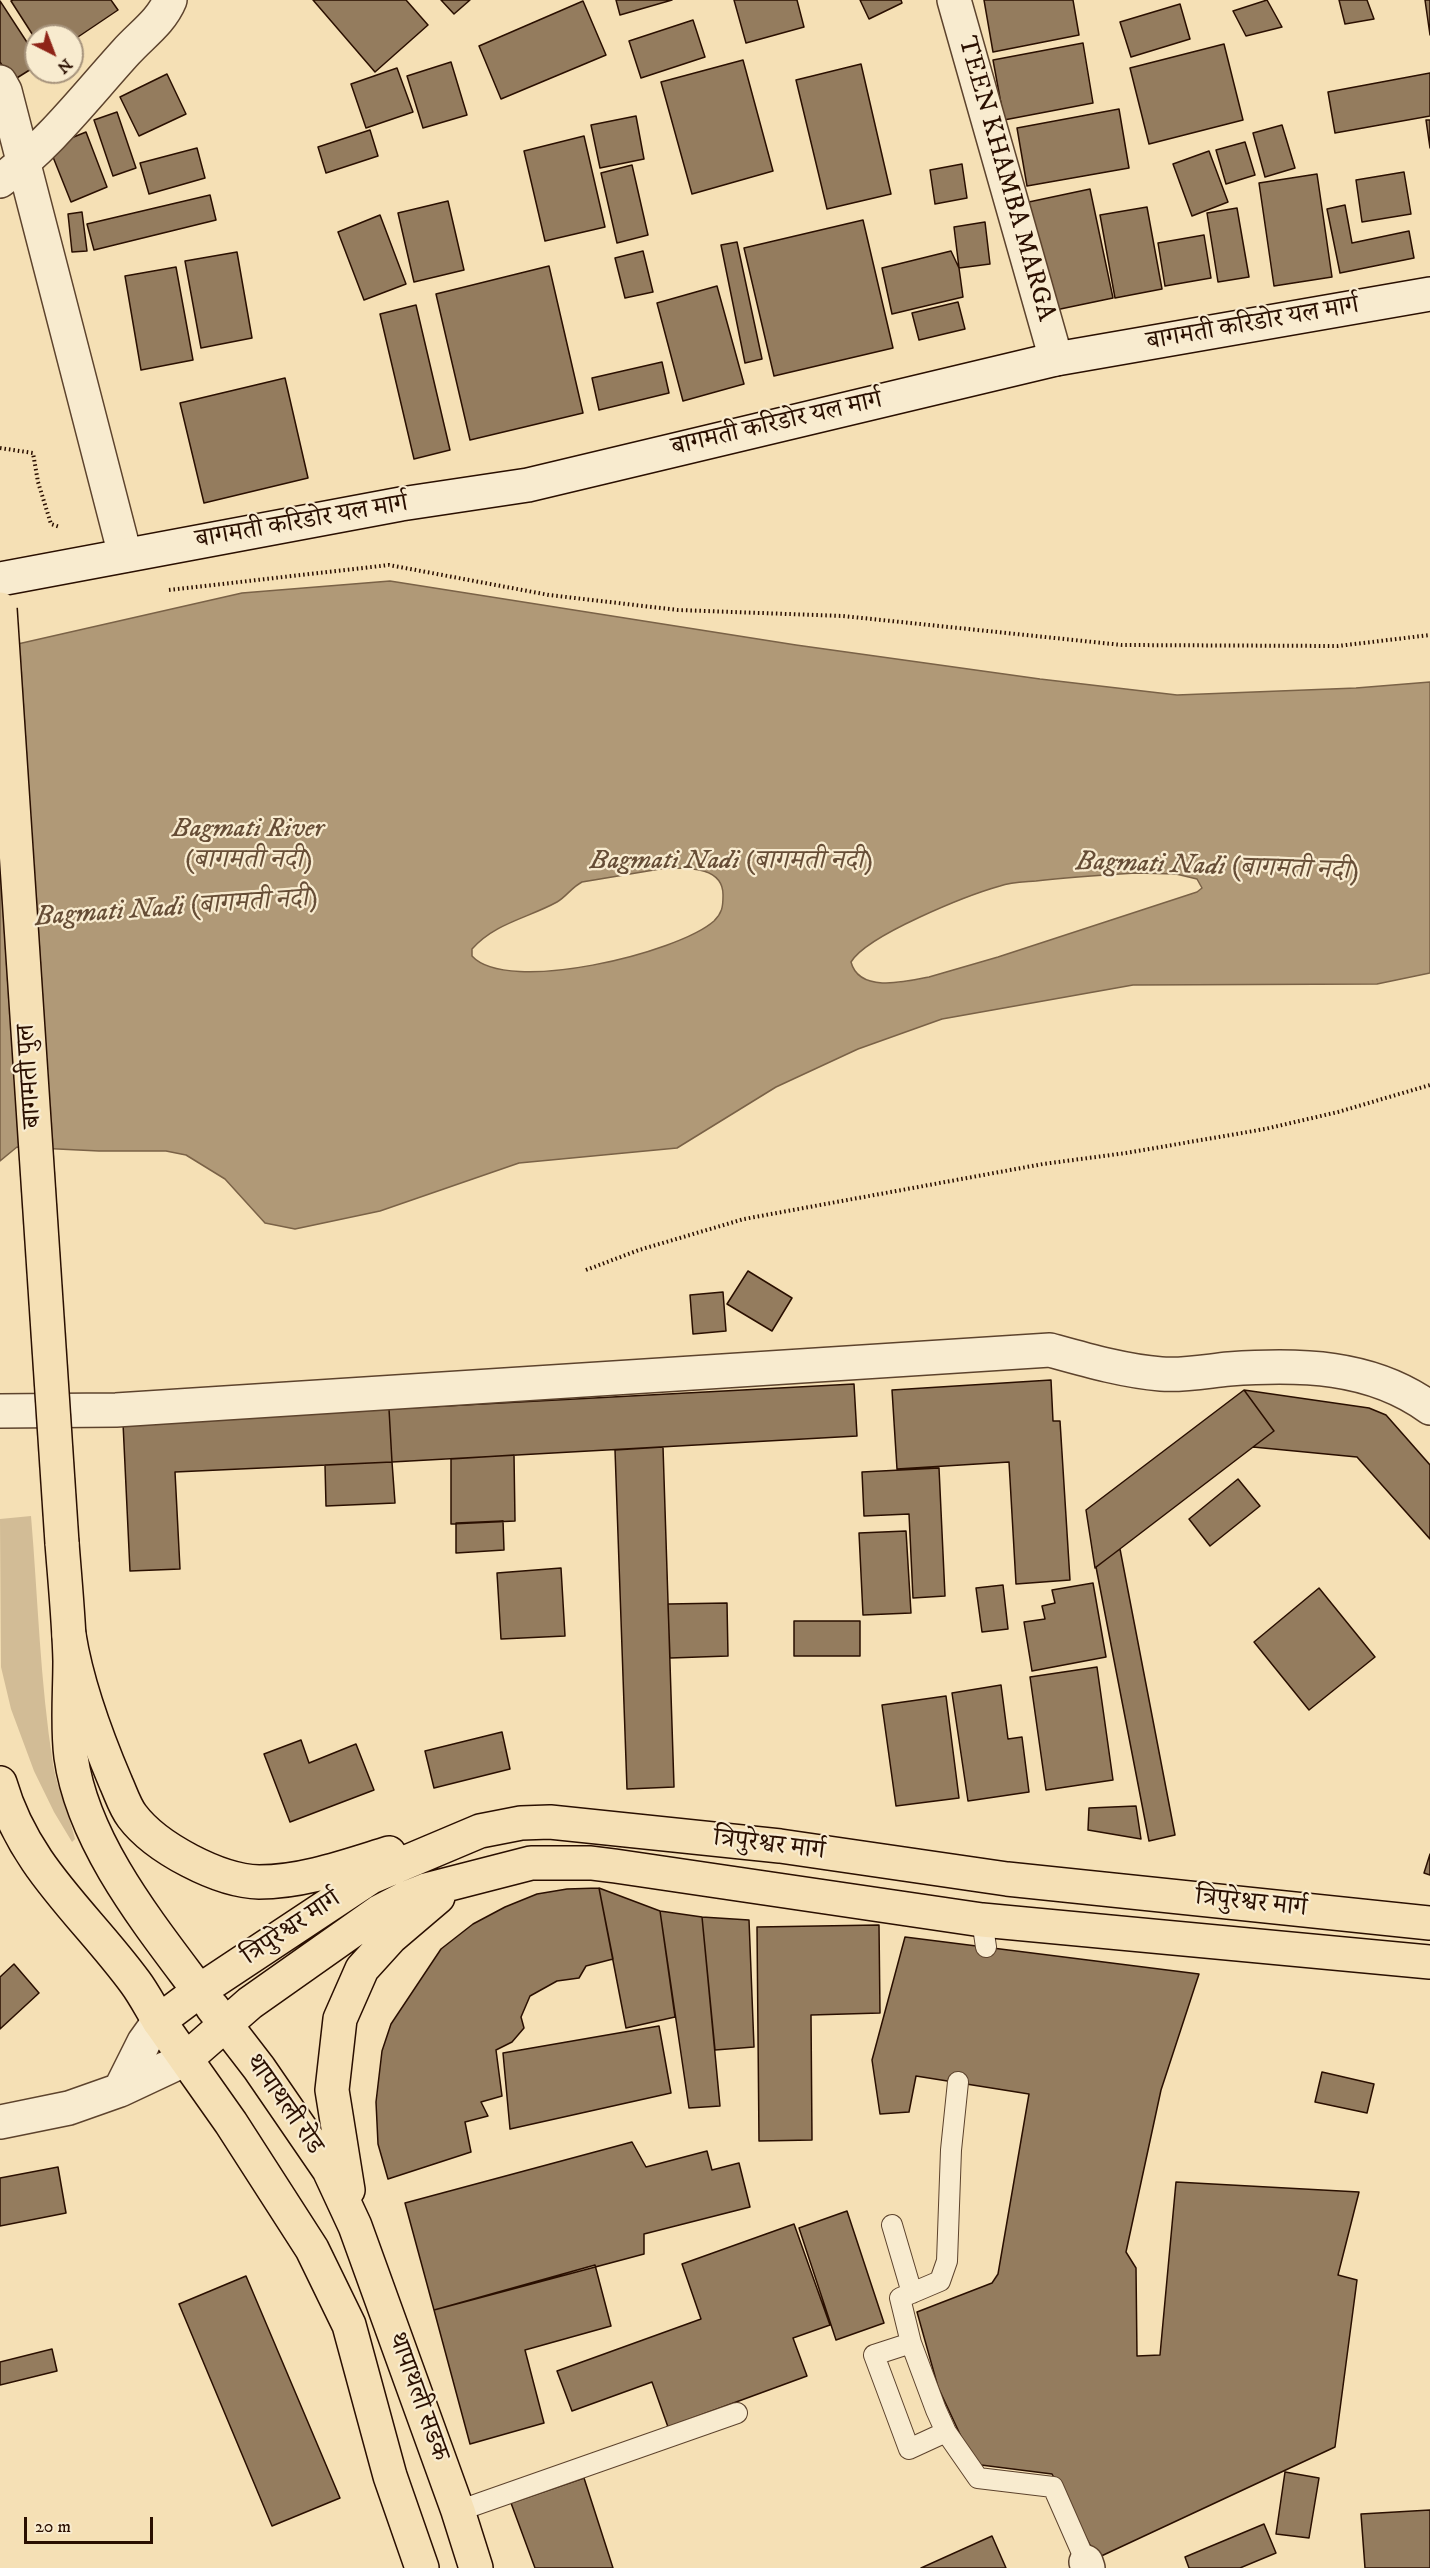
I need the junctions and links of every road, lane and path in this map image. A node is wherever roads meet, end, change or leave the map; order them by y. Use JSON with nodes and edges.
{"nodes":[{"id":1,"x":170,"y":0,"type":"edge"},
{"id":2,"x":954,"y":0,"type":"edge"},
{"id":3,"x":0,"y":82,"type":"edge"},
{"id":4,"x":12,"y":173,"type":"edge"},
{"id":5,"x":1430,"y":294,"type":"edge"},
{"id":6,"x":1056,"y":359,"type":"junction"},
{"id":7,"x":0,"y":448,"type":"edge"},
{"id":8,"x":38,"y":482,"type":"dead end"},
{"id":9,"x":125,"y":555,"type":"junction"},
{"id":10,"x":0,"y":579,"type":"edge"},
{"id":11,"x":0,"y":609,"type":"edge"},
{"id":12,"x":1430,"y":635,"type":"edge"},
{"id":13,"x":1430,"y":1085,"type":"edge"},
{"id":14,"x":586,"y":1270,"type":"dead end"},
{"id":15,"x":1430,"y":1408,"type":"edge"},
{"id":16,"x":0,"y":1411,"type":"edge"},
{"id":17,"x":69,"y":1635,"type":"junction"},
{"id":18,"x":0,"y":1783,"type":"edge"},
{"id":19,"x":459,"y":1840,"type":"junction"},
{"id":20,"x":473,"y":1877,"type":"junction"},
{"id":21,"x":1430,"y":1923,"type":"edge"},
{"id":22,"x":1430,"y":1962,"type":"edge"},
{"id":23,"x":199,"y":1991,"type":"junction"},
{"id":24,"x":159,"y":2021,"type":"junction"},
{"id":25,"x":224,"y":2024,"type":"junction"},
{"id":26,"x":186,"y":2059,"type":"junction"},
{"id":27,"x":958,"y":2082,"type":"dead end"},
{"id":28,"x":120,"y":2090,"type":"junction"},
{"id":29,"x":0,"y":2122,"type":"edge"},
{"id":30,"x":892,"y":2225,"type":"dead end"},
{"id":31,"x":355,"y":2226,"type":"junction"},
{"id":32,"x":312,"y":2249,"type":"joint"},
{"id":33,"x":912,"y":2293,"type":"junction"},
{"id":34,"x":911,"y":2343,"type":"junction"},
{"id":35,"x":737,"y":2413,"type":"dead end"},
{"id":36,"x":946,"y":2432,"type":"junction"},
{"id":37,"x":459,"y":2511,"type":"junction"},
{"id":38,"x":1087,"y":2565,"type":"edge"},
{"id":39,"x":422,"y":2568,"type":"edge"},
{"id":40,"x":476,"y":2568,"type":"edge"}],
"edges":[{"from":1,"to":4,"type":"street"},
{"from":2,"to":6,"type":"street","name":"TEEN KHAMBA MARGA"},
{"from":3,"to":4,"type":"street"},
{"from":4,"to":9,"type":"street"},
{"from":5,"to":6,"type":"street","name":"बागमती करिडोर यल मार्ग"},
{"from":6,"to":9,"type":"street","name":"बागमती करिडोर यल मार्ग"},
{"from":7,"to":8,"type":"path"},
{"from":9,"to":10,"type":"street","name":"बागमती करिडोर यल मार्ग"},
{"from":9,"to":12,"type":"path"},
{"from":11,"to":17,"type":"main road","name":"बागमती पुल","bridge":true},
{"from":13,"to":14,"type":"path"},
{"from":15,"to":16,"type":"street"},
{"from":17,"to":19,"type":"main road"},
{"from":17,"to":23,"type":"main road","name":"थापाथली रोड"},
{"from":18,"to":24,"type":"main road","name":"थापाथली रोड"},
{"from":19,"to":21,"type":"main road","name":"त्रिपुरेश्वर मार्ग"},
{"from":19,"to":23,"type":"main road","name":"त्रिपुरेश्वर मार्ग"},
{"from":20,"to":22,"type":"main road","name":"त्रिपुरेश्वर मार्ग"},
{"from":20,"to":25,"type":"main road","name":"त्रिपुरेश्वर मार्ग"},
{"from":20,"to":31,"type":"main road"},
{"from":23,"to":24,"type":"main road","name":"त्रिपुरेश्वर मार्ग"},
{"from":23,"to":25,"type":"main road","name":"थापाथली रोड"},
{"from":24,"to":26,"type":"main road","name":"थापाथली रोड"},
{"from":24,"to":28,"type":"street"},
{"from":25,"to":26,"type":"main road","name":"त्रिपुरेश्वर मार्ग"},
{"from":25,"to":31,"type":"main road","name":"थापाथली रोड"},
{"from":26,"to":28,"type":"street"},
{"from":26,"to":32,"type":"main road","name":"थापाथली रोड"},
{"from":27,"to":33,"type":"lane"},
{"from":28,"to":29,"type":"street"},
{"from":30,"to":33,"type":"lane"},
{"from":31,"to":37,"type":"main road","name":"थापाथली सडक"},
{"from":32,"to":39,"type":"main road","name":"थापाथली सडक"},
{"from":33,"to":34,"type":"lane"},
{"from":34,"to":36,"type":"lane"},
{"from":34,"to":36,"type":"lane"},
{"from":35,"to":37,"type":"lane"},
{"from":36,"to":38,"type":"lane"},
{"from":37,"to":40,"type":"main road","name":"थापाथली सडक"}]}
